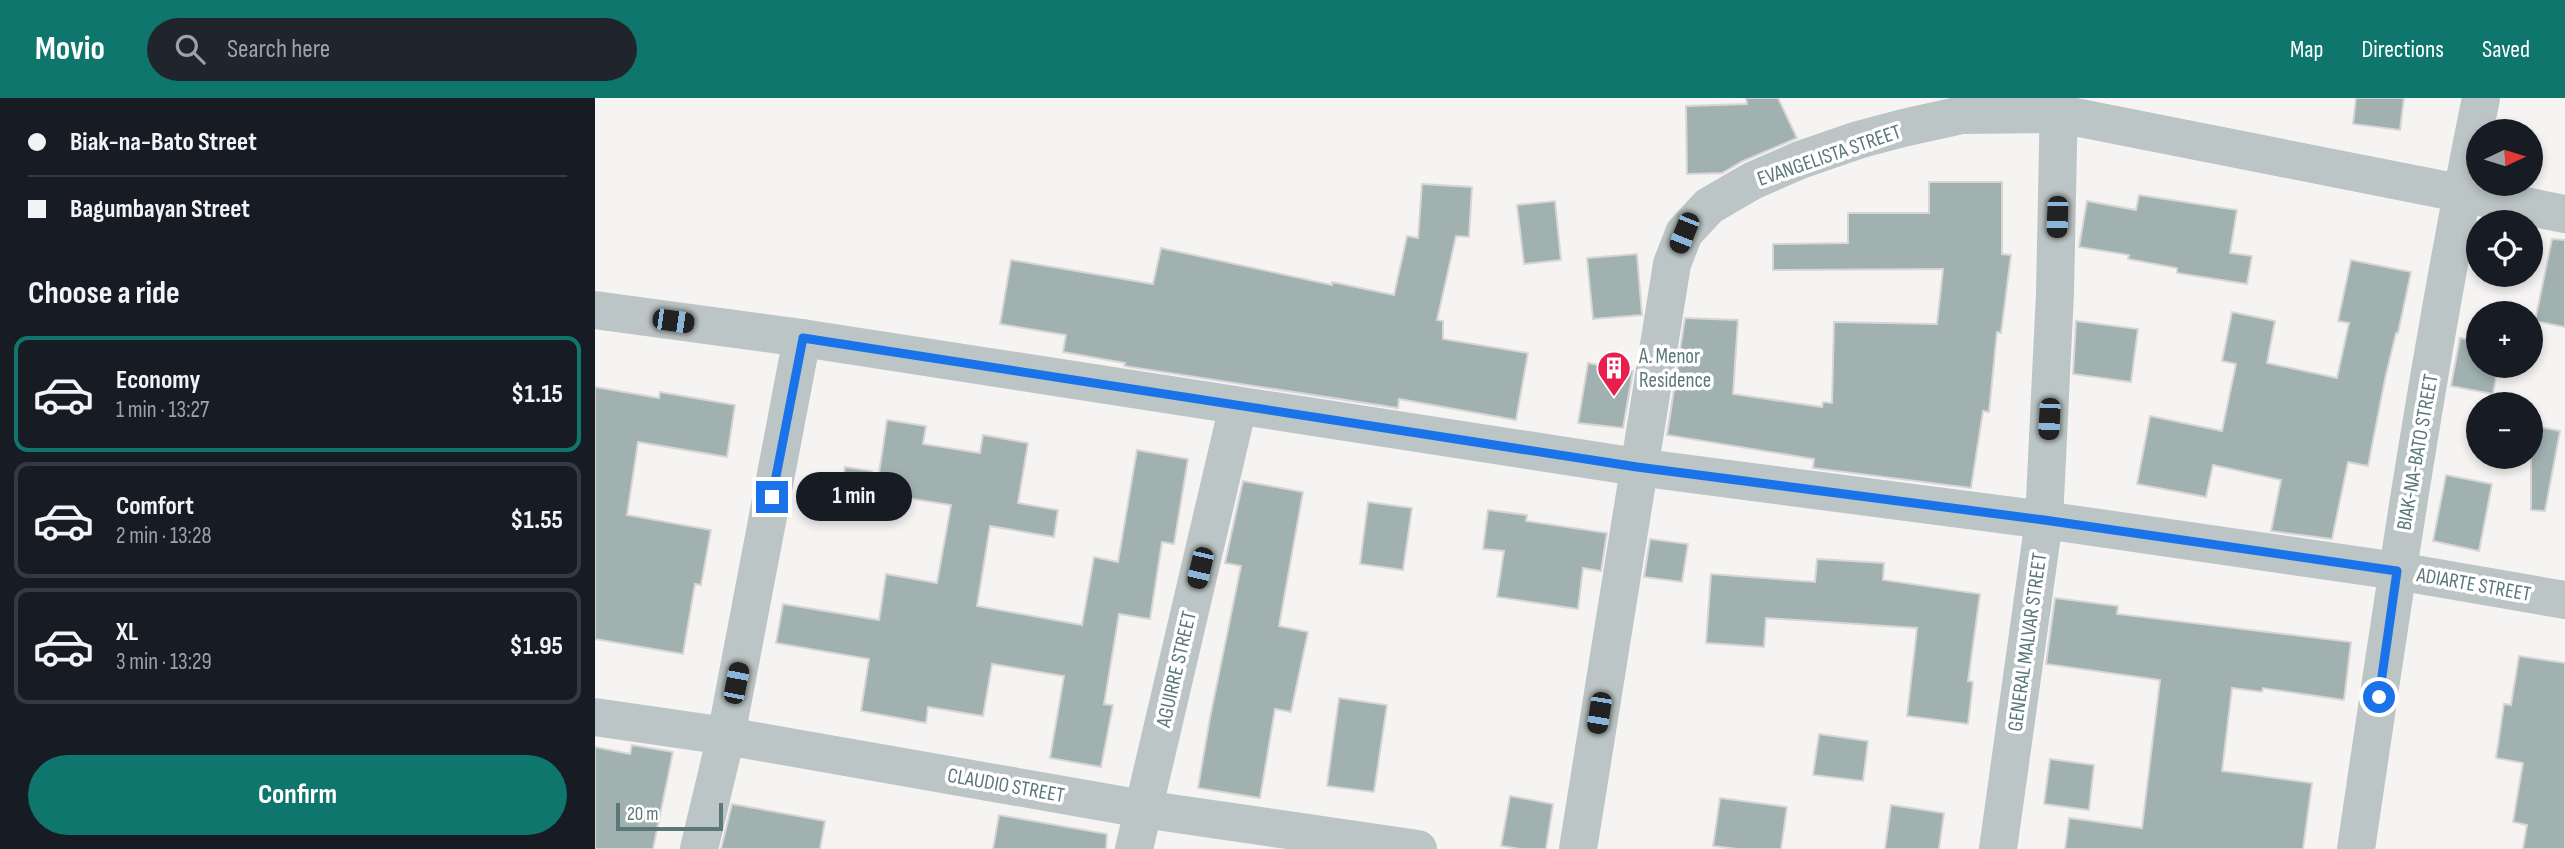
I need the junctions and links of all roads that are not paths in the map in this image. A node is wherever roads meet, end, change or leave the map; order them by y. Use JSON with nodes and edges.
{"nodes":[{"id":1,"x":2481,"y":98,"type":"edge"},
{"id":2,"x":2060,"y":106,"type":"edge"},
{"id":3,"x":2461,"y":194,"type":"junction"},
{"id":4,"x":2565,"y":214,"type":"edge"},
{"id":5,"x":595,"y":310,"type":"edge"},
{"id":6,"x":803,"y":338,"type":"junction"},
{"id":7,"x":1238,"y":406,"type":"junction"},
{"id":8,"x":1637,"y":467,"type":"junction"},
{"id":9,"x":2044,"y":520,"type":"junction"},
{"id":10,"x":2397,"y":571,"type":"junction"},
{"id":11,"x":2565,"y":600,"type":"edge"},
{"id":12,"x":595,"y":717,"type":"edge"},
{"id":13,"x":726,"y":736,"type":"junction"},
{"id":14,"x":1143,"y":809,"type":"junction"},
{"id":15,"x":699,"y":849,"type":"edge"},
{"id":16,"x":1133,"y":849,"type":"edge"},
{"id":17,"x":1418,"y":849,"type":"edge"},
{"id":18,"x":1578,"y":849,"type":"edge"},
{"id":19,"x":1998,"y":849,"type":"edge"},
{"id":20,"x":2356,"y":849,"type":"edge"}],
"edges":[{"from":1,"to":3,"type":"street","name":"BIAK-NA-BATO STREET"},
{"from":2,"to":3,"type":"street","name":"EVANGELISTA STREET"},
{"from":2,"to":8,"type":"street","name":"EVANGELISTA STREET"},
{"from":2,"to":9,"type":"street","name":"GENERAL MALVAR STREET"},
{"from":3,"to":4,"type":"street","name":"EVANGELISTA STREET"},
{"from":3,"to":10,"type":"street","name":"BIAK-NA-BATO STREET"},
{"from":5,"to":6,"type":"street","name":"ADIARTE STREET"},
{"from":6,"to":7,"type":"street","name":"ADIARTE STREET"},
{"from":6,"to":13,"type":"street"},
{"from":7,"to":8,"type":"street","name":"ADIARTE STREET"},
{"from":7,"to":14,"type":"street","name":"AGUIRRE STREET"},
{"from":8,"to":9,"type":"street","name":"ADIARTE STREET"},
{"from":8,"to":18,"type":"street","name":"EVANGELISTA STREET"},
{"from":9,"to":10,"type":"street","name":"ADIARTE STREET"},
{"from":9,"to":19,"type":"street","name":"GENERAL MALVAR STREET"},
{"from":10,"to":11,"type":"street","name":"ADIARTE STREET"},
{"from":10,"to":20,"type":"street","name":"BIAK-NA-BATO STREET"},
{"from":12,"to":13,"type":"street","name":"CLAUDIO STREET"},
{"from":13,"to":14,"type":"street","name":"CLAUDIO STREET"},
{"from":13,"to":15,"type":"street"},
{"from":14,"to":16,"type":"street","name":"AGUIRRE STREET"},
{"from":14,"to":17,"type":"street","name":"CLAUDIO STREET"}]}
